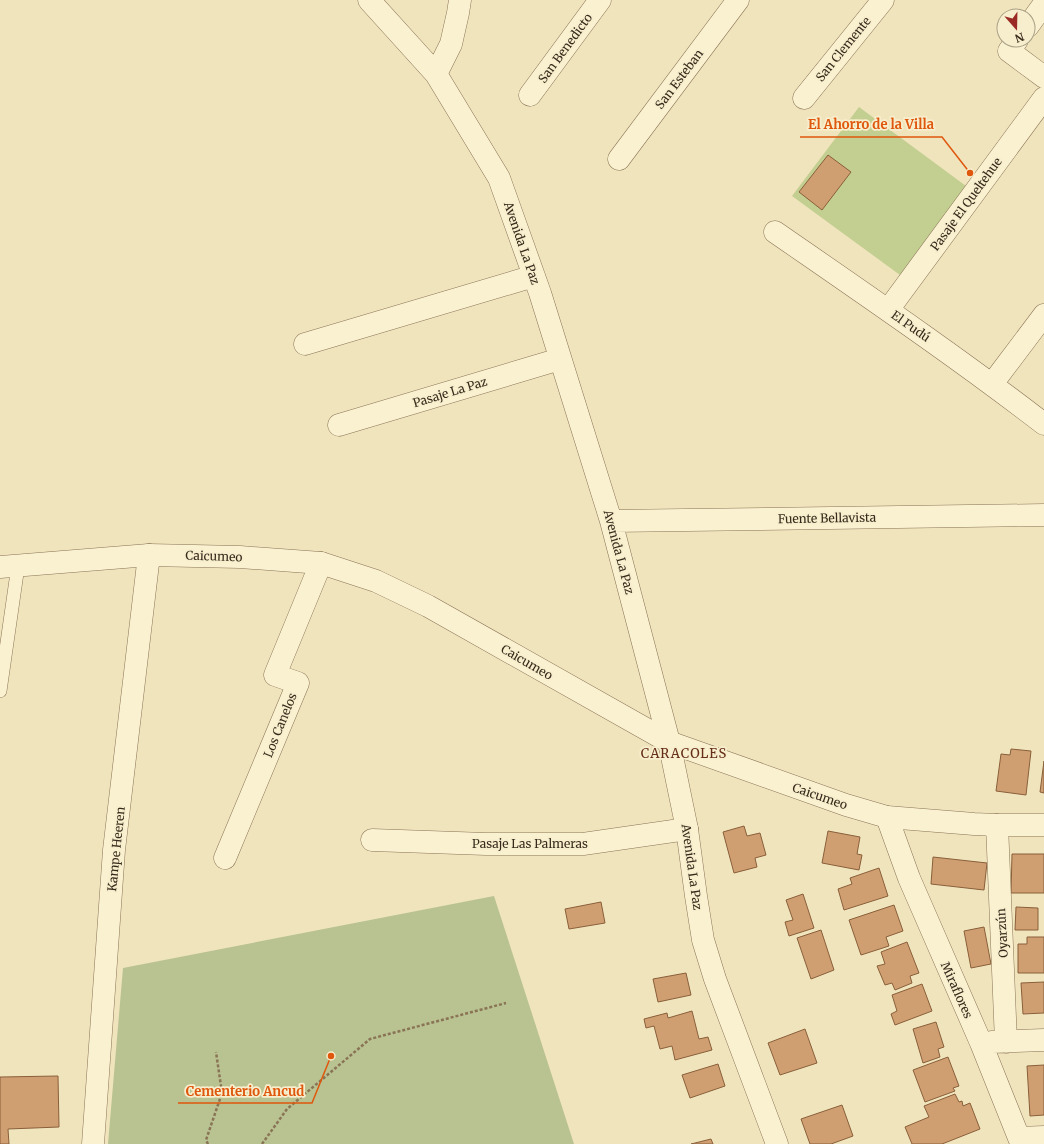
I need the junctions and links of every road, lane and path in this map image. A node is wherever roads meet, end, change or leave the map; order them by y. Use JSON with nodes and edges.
{"nodes":[{"id":1,"x":369,"y":0,"type":"edge"},
{"id":2,"x":460,"y":0,"type":"edge"},
{"id":3,"x":600,"y":0,"type":"edge"},
{"id":4,"x":738,"y":0,"type":"edge"},
{"id":5,"x":883,"y":0,"type":"edge"},
{"id":6,"x":1044,"y":4,"type":"edge"},
{"id":7,"x":1036,"y":15,"type":"edge"},
{"id":8,"x":1015,"y":48,"type":"edge"},
{"id":9,"x":436,"y":74,"type":"junction"},
{"id":10,"x":1044,"y":77,"type":"edge"},
{"id":11,"x":530,"y":95,"type":"dead end"},
{"id":12,"x":804,"y":98,"type":"dead end"},
{"id":13,"x":1044,"y":98,"type":"edge"},
{"id":14,"x":619,"y":159,"type":"dead end"},
{"id":15,"x":775,"y":232,"type":"dead end"},
{"id":16,"x":534,"y":276,"type":"junction"},
{"id":17,"x":888,"y":310,"type":"junction"},
{"id":18,"x":1044,"y":316,"type":"edge"},
{"id":19,"x":306,"y":344,"type":"dead end"},
{"id":20,"x":560,"y":359,"type":"junction"},
{"id":21,"x":992,"y":384,"type":"junction"},
{"id":22,"x":1044,"y":424,"type":"edge"},
{"id":23,"x":339,"y":425,"type":"dead end"},
{"id":24,"x":1044,"y":515,"type":"edge"},
{"id":25,"x":611,"y":521,"type":"junction"},
{"id":26,"x":149,"y":555,"type":"junction"},
{"id":27,"x":321,"y":563,"type":"junction"},
{"id":28,"x":9,"y":566,"type":"edge"},
{"id":29,"x":0,"y":691,"type":"edge"},
{"id":30,"x":669,"y":742,"type":"junction"},
{"id":31,"x":887,"y":817,"type":"junction"},
{"id":32,"x":997,"y":825,"type":"junction"},
{"id":33,"x":1044,"y":825,"type":"edge"},
{"id":34,"x":687,"y":829,"type":"junction"},
{"id":35,"x":372,"y":840,"type":"dead end"},
{"id":36,"x":225,"y":858,"type":"dead end"},
{"id":37,"x":506,"y":1003,"type":"dead end"},
{"id":38,"x":1044,"y":1040,"type":"edge"},
{"id":39,"x":1006,"y":1042,"type":"junction"},
{"id":40,"x":981,"y":1043,"type":"junction"},
{"id":41,"x":216,"y":1052,"type":"dead end"},
{"id":42,"x":1044,"y":1137,"type":"edge"},
{"id":43,"x":93,"y":1144,"type":"edge"},
{"id":44,"x":208,"y":1144,"type":"edge"},
{"id":45,"x":262,"y":1144,"type":"edge"},
{"id":46,"x":777,"y":1144,"type":"edge"}],
"edges":[{"from":1,"to":9,"type":"street","name":"Avenida La Paz"},
{"from":2,"to":9,"type":"street"},
{"from":3,"to":11,"type":"street","name":"San Benedicto"},
{"from":4,"to":14,"type":"street","name":"San Esteban"},
{"from":5,"to":12,"type":"street","name":"San Clemente"},
{"from":6,"to":7,"type":"street"},
{"from":8,"to":10,"type":"street"},
{"from":9,"to":16,"type":"street","name":"Avenida La Paz"},
{"from":13,"to":17,"type":"street","name":"Pasaje El Queltehue"},
{"from":15,"to":17,"type":"street","name":"El Pudú"},
{"from":16,"to":19,"type":"street"},
{"from":16,"to":20,"type":"street","name":"Avenida La Paz"},
{"from":17,"to":21,"type":"street","name":"El Pudú"},
{"from":18,"to":21,"type":"street"},
{"from":20,"to":23,"type":"street","name":"Pasaje La Paz"},
{"from":20,"to":25,"type":"street","name":"Avenida La Paz"},
{"from":21,"to":22,"type":"street","name":"El Pudú"},
{"from":24,"to":25,"type":"street","name":"Fuente Bellavista"},
{"from":25,"to":30,"type":"street","name":"Avenida La Paz"},
{"from":26,"to":27,"type":"street","name":"Caicumeo"},
{"from":26,"to":28,"type":"street","name":"Caicumeo"},
{"from":26,"to":43,"type":"street","name":"Kampe Heeren"},
{"from":27,"to":30,"type":"street","name":"Caicumeo"},
{"from":27,"to":36,"type":"street","name":"Los Canelos"},
{"from":28,"to":29,"type":"lane"},
{"from":30,"to":31,"type":"street","name":"Caicumeo"},
{"from":30,"to":34,"type":"street","name":"Avenida La Paz"},
{"from":31,"to":32,"type":"street","name":"Caicumeo"},
{"from":31,"to":40,"type":"street","name":"Miraflores"},
{"from":32,"to":33,"type":"street","name":"Caicumeo"},
{"from":32,"to":39,"type":"street","name":"Oyarzún"},
{"from":34,"to":35,"type":"street","name":"Pasaje Las Palmeras"},
{"from":34,"to":46,"type":"street","name":"Avenida La Paz"},
{"from":37,"to":45,"type":"path"},
{"from":38,"to":39,"type":"street"},
{"from":39,"to":40,"type":"street"},
{"from":40,"to":42,"type":"street","name":"Miraflores"},
{"from":41,"to":44,"type":"path"}]}
